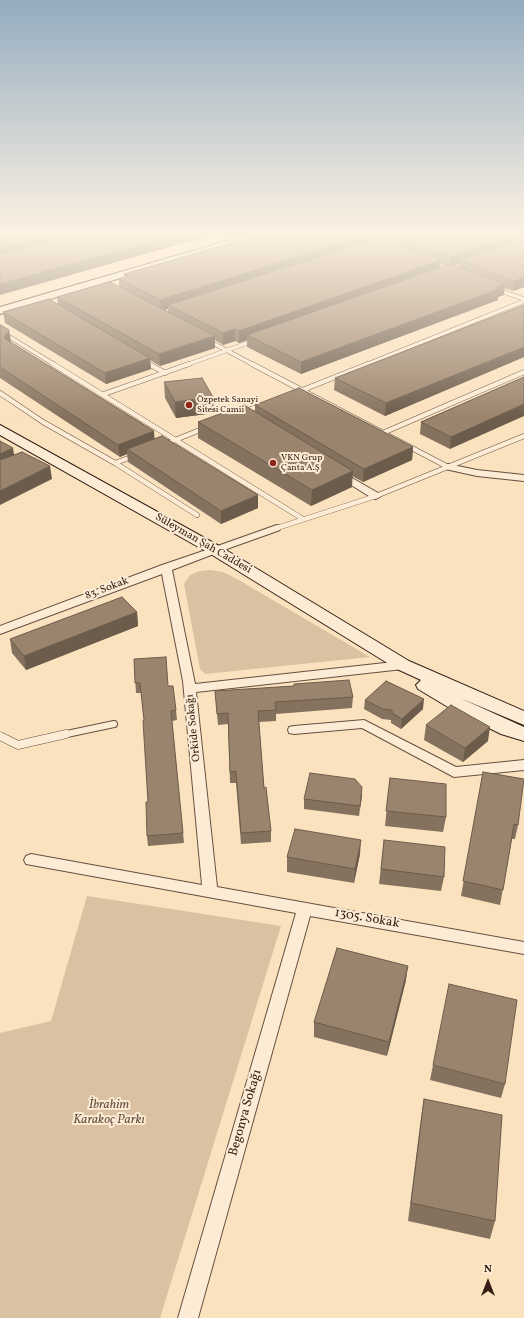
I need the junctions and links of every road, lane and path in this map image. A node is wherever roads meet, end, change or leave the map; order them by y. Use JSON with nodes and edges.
{"nodes":[{"id":1,"x":67,"y":295,"type":"edge"},
{"id":2,"x":510,"y":295,"type":"edge"},
{"id":3,"x":524,"y":300,"type":"edge"},
{"id":4,"x":0,"y":311,"type":"edge"},
{"id":5,"x":0,"y":331,"type":"edge"},
{"id":6,"x":207,"y":340,"type":"edge"},
{"id":7,"x":257,"y":340,"type":"edge"},
{"id":8,"x":228,"y":350,"type":"junction"},
{"id":9,"x":138,"y":357,"type":"edge"},
{"id":10,"x":524,"y":372,"type":"edge"},
{"id":11,"x":165,"y":373,"type":"junction"},
{"id":12,"x":304,"y":390,"type":"junction"},
{"id":13,"x":0,"y":393,"type":"edge"},
{"id":14,"x":104,"y":394,"type":"junction"},
{"id":15,"x":290,"y":395,"type":"edge"},
{"id":16,"x":268,"y":403,"type":"edge"},
{"id":17,"x":240,"y":413,"type":"joint"},
{"id":18,"x":253,"y":421,"type":"edge"},
{"id":19,"x":212,"y":425,"type":"edge"},
{"id":20,"x":0,"y":429,"type":"edge"},
{"id":21,"x":385,"y":432,"type":"junction"},
{"id":22,"x":524,"y":436,"type":"edge"},
{"id":23,"x":177,"y":439,"type":"junction"},
{"id":24,"x":156,"y":447,"type":"edge"},
{"id":25,"x":142,"y":452,"type":"edge"},
{"id":26,"x":115,"y":463,"type":"junction"},
{"id":27,"x":328,"y":467,"type":"edge"},
{"id":28,"x":448,"y":467,"type":"junction"},
{"id":29,"x":524,"y":478,"type":"edge"},
{"id":30,"x":376,"y":496,"type":"junction"},
{"id":31,"x":198,"y":515,"type":"dead end"},
{"id":32,"x":303,"y":518,"type":"junction"},
{"id":33,"x":215,"y":550,"type":"junction"},
{"id":34,"x":166,"y":567,"type":"junction"},
{"id":35,"x":0,"y":630,"type":"edge"},
{"id":36,"x":403,"y":665,"type":"junction"},
{"id":37,"x":190,"y":690,"type":"junction"},
{"id":38,"x":524,"y":719,"type":"edge"},
{"id":39,"x":114,"y":724,"type":"dead end"},
{"id":40,"x":294,"y":730,"type":"dead end"},
{"id":41,"x":524,"y":734,"type":"edge"},
{"id":42,"x":0,"y":736,"type":"edge"},
{"id":43,"x":524,"y":765,"type":"edge"},
{"id":44,"x":32,"y":860,"type":"dead end"},
{"id":45,"x":210,"y":892,"type":"junction"},
{"id":46,"x":305,"y":908,"type":"junction"},
{"id":47,"x":524,"y":948,"type":"edge"},
{"id":48,"x":188,"y":1318,"type":"edge"}],
"edges":[{"from":1,"to":4,"type":"main road"},
{"from":2,"to":3,"type":"lane"},
{"from":3,"to":12,"type":"lane"},
{"from":5,"to":14,"type":"lane"},
{"from":6,"to":8,"type":"lane"},
{"from":7,"to":8,"type":"lane"},
{"from":8,"to":11,"type":"lane"},
{"from":8,"to":12,"type":"lane"},
{"from":9,"to":11,"type":"lane"},
{"from":10,"to":21,"type":"lane"},
{"from":11,"to":14,"type":"lane"},
{"from":12,"to":15,"type":"lane"},
{"from":12,"to":21,"type":"lane"},
{"from":13,"to":26,"type":"lane"},
{"from":14,"to":23,"type":"lane"},
{"from":16,"to":17,"type":"lane"},
{"from":17,"to":18,"type":"street"},
{"from":19,"to":23,"type":"lane"},
{"from":20,"to":33,"type":"main road","name":"Süleyman Şah Caddesi"},
{"from":21,"to":28,"type":"lane"},
{"from":22,"to":28,"type":"lane"},
{"from":23,"to":24,"type":"lane"},
{"from":23,"to":32,"type":"lane"},
{"from":25,"to":26,"type":"lane"},
{"from":26,"to":31,"type":"lane"},
{"from":27,"to":30,"type":"street"},
{"from":28,"to":29,"type":"street"},
{"from":28,"to":30,"type":"lane"},
{"from":30,"to":32,"type":"lane"},
{"from":32,"to":33,"type":"lane"},
{"from":33,"to":34,"type":"street","name":"83. Sokak"},
{"from":33,"to":36,"type":"main road","name":"Süleyman Şah Caddesi"},
{"from":34,"to":35,"type":"street","name":"83. Sokak"},
{"from":34,"to":37,"type":"street","name":"Orkide Sokağı"},
{"from":36,"to":37,"type":"street"},
{"from":36,"to":38,"type":"main road","name":"Süleyman Şah Caddesi"},
{"from":36,"to":41,"type":"main road","name":"Süleyman Şah Caddesi"},
{"from":37,"to":45,"type":"street","name":"Orkide Sokağı"},
{"from":39,"to":42,"type":"lane"},
{"from":40,"to":43,"type":"street"},
{"from":44,"to":45,"type":"street","name":"1305. Sokak"},
{"from":45,"to":46,"type":"street","name":"1305. Sokak"},
{"from":46,"to":47,"type":"street","name":"1305. Sokak"},
{"from":46,"to":48,"type":"street","name":"Begonya Sokağı"}]}
